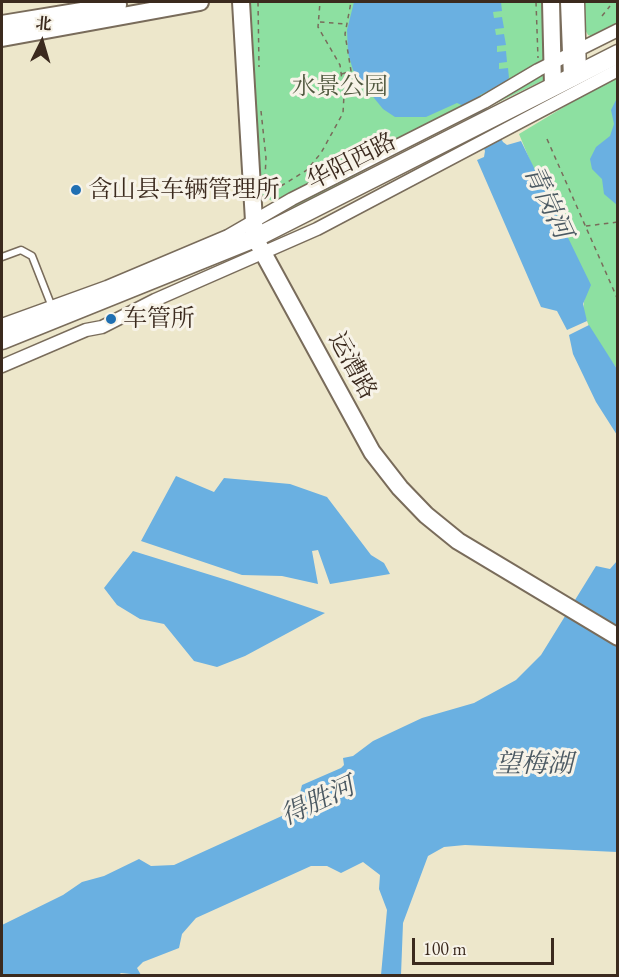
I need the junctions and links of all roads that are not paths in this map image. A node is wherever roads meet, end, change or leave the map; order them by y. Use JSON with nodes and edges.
{"nodes":[{"id":1,"x":137,"y":2,"type":"edge"},
{"id":2,"x":200,"y":2,"type":"edge"},
{"id":3,"x":242,"y":2,"type":"edge"},
{"id":4,"x":551,"y":2,"type":"edge"},
{"id":5,"x":569,"y":2,"type":"edge"},
{"id":6,"x":578,"y":2,"type":"edge"},
{"id":7,"x":85,"y":11,"type":"edge"},
{"id":8,"x":2,"y":24,"type":"edge"},
{"id":9,"x":618,"y":30,"type":"edge"},
{"id":10,"x":2,"y":38,"type":"edge"},
{"id":11,"x":575,"y":51,"type":"junction"},
{"id":12,"x":618,"y":54,"type":"edge"},
{"id":13,"x":553,"y":63,"type":"junction"},
{"id":14,"x":618,"y":70,"type":"edge"},
{"id":15,"x":576,"y":76,"type":"junction"},
{"id":16,"x":553,"y":87,"type":"junction"},
{"id":17,"x":492,"y":117,"type":"junction"},
{"id":18,"x":471,"y":128,"type":"junction"},
{"id":19,"x":254,"y":230,"type":"junction"},
{"id":20,"x":2,"y":257,"type":"edge"},
{"id":21,"x":55,"y":314,"type":"junction"},
{"id":22,"x":2,"y":335,"type":"edge"},
{"id":23,"x":2,"y":366,"type":"edge"},
{"id":24,"x":618,"y":637,"type":"edge"}],
"edges":[{"from":1,"to":7,"type":"main road"},
{"from":2,"to":7,"type":"main road"},
{"from":3,"to":19,"type":"main road","name":"运漕路"},
{"from":4,"to":13,"type":"main road"},
{"from":5,"to":11,"type":"main road"},
{"from":6,"to":11,"type":"street"},
{"from":7,"to":8,"type":"main road"},
{"from":7,"to":10,"type":"main road"},
{"from":9,"to":11,"type":"street"},
{"from":11,"to":13,"type":"street"},
{"from":11,"to":15,"type":"main road"},
{"from":12,"to":15,"type":"main road","name":"华阳西路"},
{"from":13,"to":16,"type":"main road"},
{"from":13,"to":17,"type":"street"},
{"from":14,"to":17,"type":"street"},
{"from":15,"to":16,"type":"main road","name":"华阳西路"},
{"from":16,"to":17,"type":"main road","name":"华阳西路"},
{"from":17,"to":18,"type":"main road","name":"华阳西路"},
{"from":18,"to":19,"type":"main road","name":"华阳西路"},
{"from":18,"to":23,"type":"street"},
{"from":19,"to":21,"type":"main road","name":"华阳西路"},
{"from":19,"to":24,"type":"main road","name":"运漕路"},
{"from":20,"to":21,"type":"lane"},
{"from":21,"to":22,"type":"main road","name":"华阳西路"}]}
